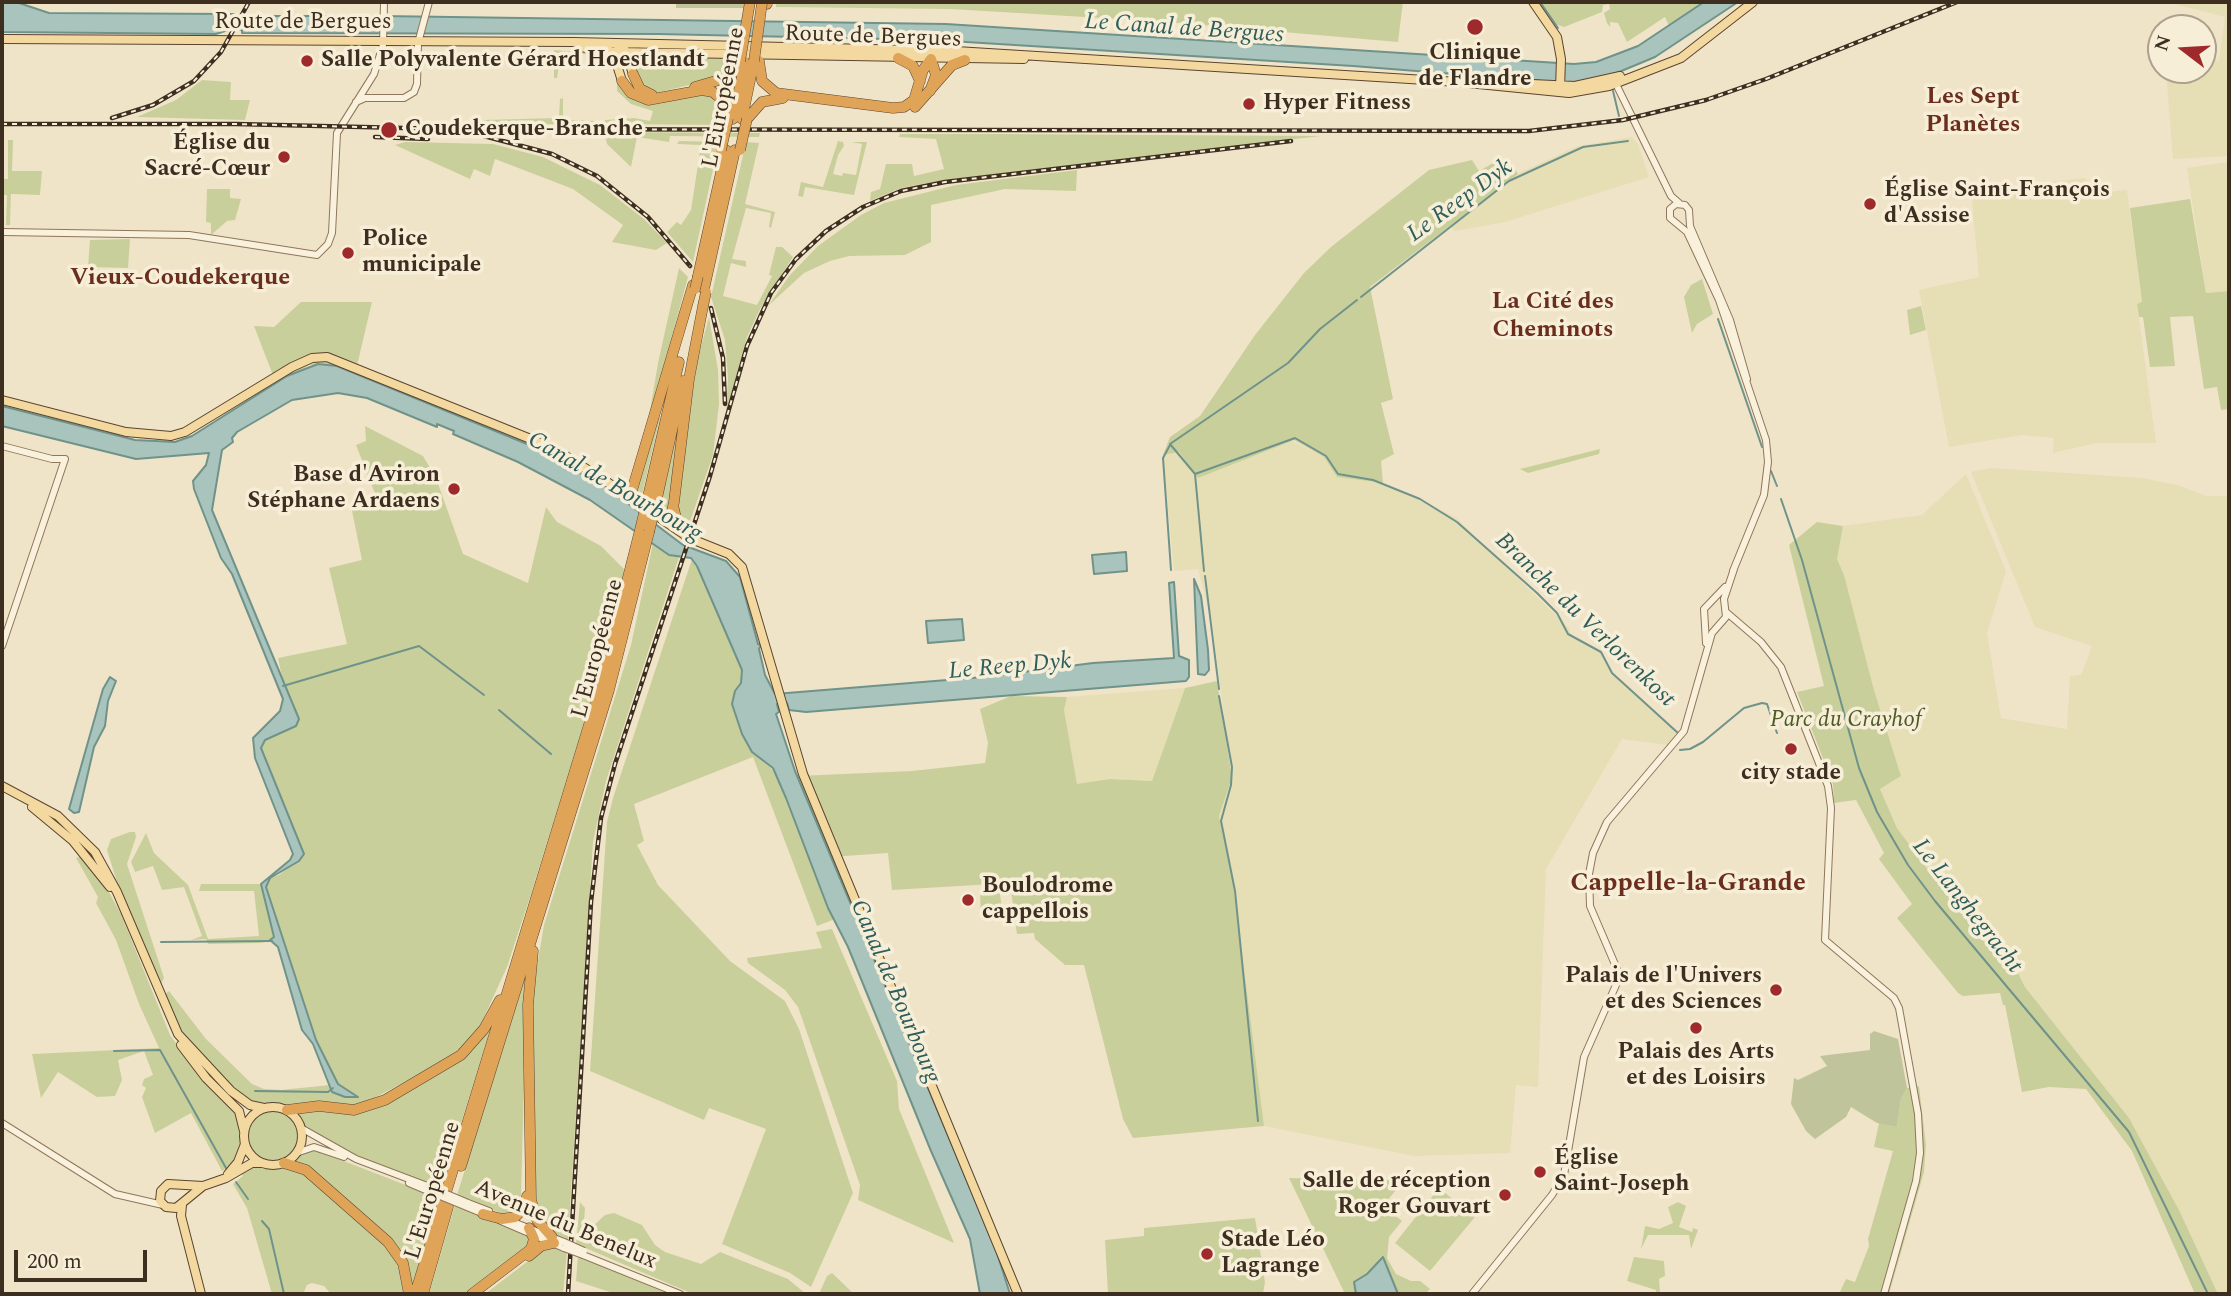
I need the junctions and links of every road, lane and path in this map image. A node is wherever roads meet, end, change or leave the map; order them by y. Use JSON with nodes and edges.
{"nodes":[{"id":1,"x":384,"y":2,"type":"edge"},
{"id":2,"x":429,"y":2,"type":"edge"},
{"id":3,"x":758,"y":2,"type":"edge"},
{"id":4,"x":1531,"y":2,"type":"edge"},
{"id":5,"x":1753,"y":2,"type":"edge"},
{"id":6,"x":419,"y":39,"type":"junction"},
{"id":7,"x":384,"y":40,"type":"junction"},
{"id":8,"x":2,"y":41,"type":"edge"},
{"id":9,"x":621,"y":49,"type":"junction"},
{"id":10,"x":912,"y":50,"type":"junction"},
{"id":11,"x":993,"y":52,"type":"junction"},
{"id":12,"x":898,"y":58,"type":"junction"},
{"id":13,"x":1069,"y":58,"type":"junction"},
{"id":14,"x":931,"y":59,"type":"junction"},
{"id":15,"x":965,"y":60,"type":"junction"},
{"id":16,"x":749,"y":61,"type":"junction"},
{"id":17,"x":633,"y":74,"type":"joint"},
{"id":18,"x":622,"y":80,"type":"joint"},
{"id":19,"x":1617,"y":80,"type":"junction"},
{"id":20,"x":1558,"y":87,"type":"junction"},
{"id":21,"x":925,"y":88,"type":"junction"},
{"id":22,"x":364,"y":89,"type":"junction"},
{"id":23,"x":372,"y":98,"type":"junction"},
{"id":24,"x":355,"y":103,"type":"junction"},
{"id":25,"x":737,"y":119,"type":"junction"},
{"id":26,"x":1660,"y":174,"type":"junction"},
{"id":27,"x":1679,"y":203,"type":"junction"},
{"id":28,"x":1670,"y":208,"type":"junction"},
{"id":29,"x":1689,"y":218,"type":"junction"},
{"id":30,"x":1679,"y":225,"type":"junction"},
{"id":31,"x":2,"y":232,"type":"edge"},
{"id":32,"x":710,"y":242,"type":"junction"},
{"id":33,"x":699,"y":289,"type":"junction"},
{"id":34,"x":1747,"y":379,"type":"junction"},
{"id":35,"x":2,"y":400,"type":"edge"},
{"id":36,"x":2,"y":446,"type":"edge"},
{"id":37,"x":629,"y":497,"type":"junction"},
{"id":38,"x":674,"y":502,"type":"junction"},
{"id":39,"x":661,"y":520,"type":"junction"},
{"id":40,"x":686,"y":536,"type":"junction"},
{"id":41,"x":641,"y":550,"type":"junction"},
{"id":42,"x":1734,"y":569,"type":"junction"},
{"id":43,"x":1713,"y":602,"type":"junction"},
{"id":44,"x":1725,"y":609,"type":"junction"},
{"id":45,"x":1706,"y":619,"type":"junction"},
{"id":46,"x":1720,"y":623,"type":"junction"},
{"id":47,"x":1749,"y":632,"type":"junction"},
{"id":48,"x":764,"y":642,"type":"junction"},
{"id":49,"x":2,"y":646,"type":"edge"},
{"id":50,"x":1702,"y":667,"type":"junction"},
{"id":51,"x":2,"y":788,"type":"edge"},
{"id":52,"x":573,"y":808,"type":"junction"},
{"id":53,"x":552,"y":850,"type":"junction"},
{"id":54,"x":529,"y":1093,"type":"junction"},
{"id":55,"x":264,"y":1108,"type":"junction"},
{"id":56,"x":287,"y":1110,"type":"junction"},
{"id":57,"x":2,"y":1123,"type":"edge"},
{"id":58,"x":301,"y":1128,"type":"junction"},
{"id":59,"x":244,"y":1131,"type":"junction"},
{"id":60,"x":245,"y":1144,"type":"junction"},
{"id":61,"x":296,"y":1153,"type":"junction"},
{"id":62,"x":262,"y":1163,"type":"junction"},
{"id":63,"x":284,"y":1163,"type":"junction"},
{"id":64,"x":218,"y":1181,"type":"junction"},
{"id":65,"x":180,"y":1185,"type":"junction"},
{"id":66,"x":203,"y":1186,"type":"junction"},
{"id":67,"x":162,"y":1189,"type":"junction"},
{"id":68,"x":429,"y":1189,"type":"junction"},
{"id":69,"x":138,"y":1200,"type":"junction"},
{"id":70,"x":183,"y":1203,"type":"junction"},
{"id":71,"x":467,"y":1205,"type":"junction"},
{"id":72,"x":167,"y":1207,"type":"junction"},
{"id":73,"x":482,"y":1214,"type":"junction"},
{"id":74,"x":506,"y":1219,"type":"junction"},
{"id":75,"x":531,"y":1231,"type":"junction"},
{"id":76,"x":558,"y":1243,"type":"junction"},
{"id":77,"x":195,"y":1294,"type":"edge"},
{"id":78,"x":201,"y":1294,"type":"edge"},
{"id":79,"x":409,"y":1294,"type":"edge"},
{"id":80,"x":415,"y":1294,"type":"edge"},
{"id":81,"x":423,"y":1294,"type":"edge"},
{"id":82,"x":472,"y":1294,"type":"edge"},
{"id":83,"x":478,"y":1294,"type":"edge"},
{"id":84,"x":680,"y":1294,"type":"edge"},
{"id":85,"x":1018,"y":1294,"type":"edge"},
{"id":86,"x":1472,"y":1294,"type":"edge"},
{"id":87,"x":1884,"y":1294,"type":"edge"}],
"edges":[{"from":1,"to":7,"type":"street"},
{"from":2,"to":6,"type":"street"},
{"from":3,"to":16,"type":"highway","name":"L'Européenne","bridge":true},
{"from":4,"to":20,"type":"main road"},
{"from":5,"to":19,"type":"main road","name":"Route de Bergues"},
{"from":6,"to":7,"type":"main road","name":"Route de Bergues"},
{"from":6,"to":9,"type":"main road","name":"Route de Bergues"},
{"from":6,"to":23,"type":"street"},
{"from":7,"to":8,"type":"main road","name":"Route de Bergues"},
{"from":7,"to":22,"type":"street"},
{"from":9,"to":10,"type":"main road","name":"Route de Bergues"},
{"from":9,"to":12,"type":"main road","name":"Route de Bergues"},
{"from":9,"to":17,"type":"main road"},
{"from":9,"to":18,"type":"main road"},
{"from":10,"to":11,"type":"main road","name":"Route de Bergues"},
{"from":10,"to":14,"type":"main road"},
{"from":11,"to":13,"type":"main road","name":"Route de Bergues"},
{"from":11,"to":14,"type":"main road"},
{"from":12,"to":14,"type":"main road","name":"Route de Bergues"},
{"from":12,"to":21,"type":"highway"},
{"from":13,"to":15,"type":"main road","name":"Route de Bergues"},
{"from":13,"to":20,"type":"main road","name":"Route de Bergues"},
{"from":14,"to":15,"type":"main road","name":"Route de Bergues"},
{"from":14,"to":21,"type":"highway"},
{"from":15,"to":21,"type":"highway"},
{"from":16,"to":17,"type":"highway"},
{"from":16,"to":21,"type":"highway"},
{"from":16,"to":25,"type":"highway","name":"L'Européenne"},
{"from":18,"to":25,"type":"highway"},
{"from":19,"to":20,"type":"main road","name":"Route de Bergues"},
{"from":19,"to":26,"type":"street"},
{"from":21,"to":25,"type":"highway"},
{"from":22,"to":23,"type":"street"},
{"from":22,"to":24,"type":"street"},
{"from":23,"to":24,"type":"street"},
{"from":24,"to":31,"type":"street"},
{"from":25,"to":32,"type":"highway","name":"L'Européenne","bridge":true},
{"from":26,"to":27,"type":"street"},
{"from":26,"to":28,"type":"street"},
{"from":27,"to":28,"type":"street"},
{"from":27,"to":29,"type":"street"},
{"from":28,"to":30,"type":"street"},
{"from":29,"to":30,"type":"street"},
{"from":29,"to":34,"type":"street"},
{"from":30,"to":34,"type":"street"},
{"from":32,"to":33,"type":"highway"},
{"from":32,"to":33,"type":"highway","name":"L'Européenne"},
{"from":33,"to":37,"type":"highway"},
{"from":33,"to":38,"type":"highway"},
{"from":33,"to":41,"type":"highway","name":"L'Européenne","bridge":true},
{"from":34,"to":42,"type":"street"},
{"from":35,"to":37,"type":"main road"},
{"from":36,"to":49,"type":"street"},
{"from":37,"to":39,"type":"main road"},
{"from":38,"to":39,"type":"highway"},
{"from":38,"to":40,"type":"highway"},
{"from":39,"to":40,"type":"main road"},
{"from":39,"to":48,"type":"main road"},
{"from":40,"to":48,"type":"main road"},
{"from":41,"to":52,"type":"highway","name":"L'Européenne"},
{"from":41,"to":53,"type":"highway","name":"L'Européenne"},
{"from":42,"to":43,"type":"street"},
{"from":42,"to":44,"type":"street"},
{"from":43,"to":44,"type":"street"},
{"from":43,"to":45,"type":"street"},
{"from":44,"to":46,"type":"street"},
{"from":44,"to":47,"type":"street"},
{"from":45,"to":46,"type":"street"},
{"from":45,"to":50,"type":"street"},
{"from":46,"to":47,"type":"street"},
{"from":46,"to":50,"type":"street"},
{"from":47,"to":87,"type":"street"},
{"from":48,"to":85,"type":"main road"},
{"from":50,"to":86,"type":"street"},
{"from":51,"to":55,"type":"main road"},
{"from":51,"to":59,"type":"main road"},
{"from":52,"to":54,"type":"highway"},
{"from":52,"to":81,"type":"highway","name":"L'Européenne"},
{"from":53,"to":56,"type":"highway"},
{"from":53,"to":80,"type":"highway","name":"L'Européenne"},
{"from":54,"to":74,"type":"highway"},
{"from":54,"to":76,"type":"highway"},
{"from":55,"to":56,"type":"main road"},
{"from":55,"to":59,"type":"main road"},
{"from":56,"to":58,"type":"main road"},
{"from":57,"to":69,"type":"street"},
{"from":58,"to":61,"type":"main road"},
{"from":58,"to":68,"type":"street","name":"Avenue du Benelux"},
{"from":59,"to":60,"type":"main road"},
{"from":60,"to":62,"type":"main road"},
{"from":60,"to":64,"type":"main road"},
{"from":61,"to":63,"type":"main road"},
{"from":61,"to":68,"type":"street","name":"Avenue du Benelux"},
{"from":62,"to":63,"type":"main road"},
{"from":62,"to":64,"type":"main road"},
{"from":63,"to":79,"type":"highway"},
{"from":64,"to":66,"type":"main road"},
{"from":65,"to":66,"type":"main road"},
{"from":65,"to":67,"type":"main road"},
{"from":65,"to":70,"type":"main road"},
{"from":66,"to":70,"type":"main road"},
{"from":67,"to":69,"type":"street"},
{"from":67,"to":72,"type":"main road"},
{"from":68,"to":71,"type":"street","name":"Avenue du Benelux","bridge":true},
{"from":69,"to":72,"type":"street"},
{"from":70,"to":72,"type":"main road"},
{"from":70,"to":78,"type":"main road"},
{"from":71,"to":73,"type":"street","name":"Avenue du Benelux"},
{"from":71,"to":74,"type":"street","name":"Avenue du Benelux"},
{"from":72,"to":77,"type":"main road"},
{"from":73,"to":74,"type":"highway"},
{"from":73,"to":75,"type":"street","name":"Avenue du Benelux"},
{"from":74,"to":75,"type":"street","name":"Avenue du Benelux"},
{"from":75,"to":76,"type":"street","name":"Avenue du Benelux"},
{"from":75,"to":82,"type":"highway"},
{"from":76,"to":83,"type":"highway"},
{"from":76,"to":84,"type":"street","name":"Avenue du Benelux","bridge":true}]}
